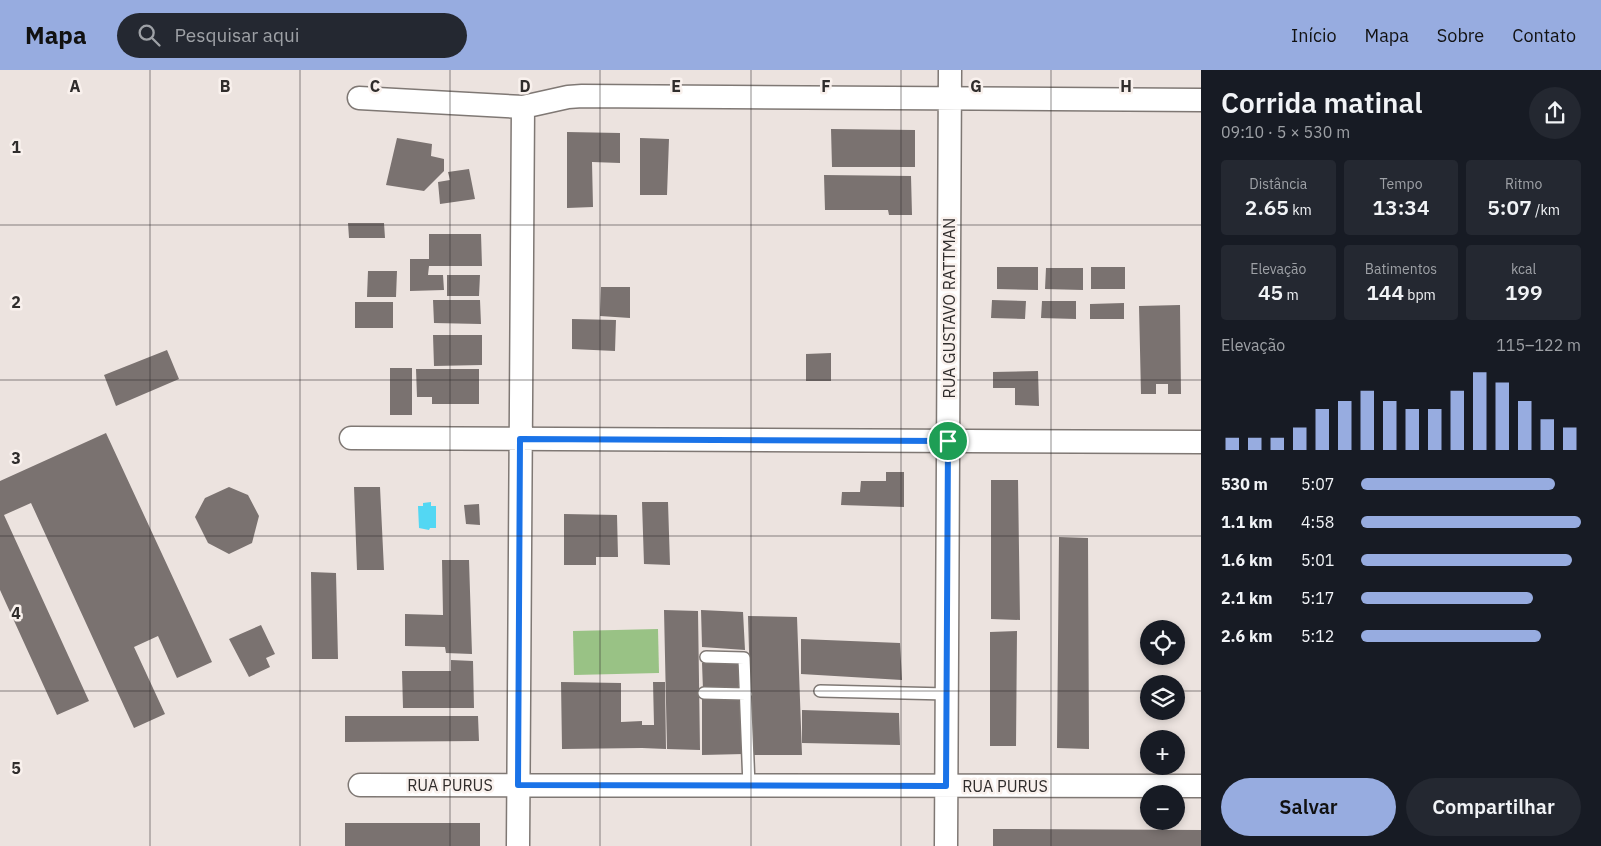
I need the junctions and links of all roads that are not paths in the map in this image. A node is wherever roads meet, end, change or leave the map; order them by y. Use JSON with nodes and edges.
{"nodes":[{"id":1,"x":950,"y":70,"type":"edge"},
{"id":2,"x":359,"y":98,"type":"dead end"},
{"id":3,"x":950,"y":99,"type":"junction"},
{"id":4,"x":1201,"y":100,"type":"edge"},
{"id":5,"x":522,"y":107,"type":"junction"},
{"id":6,"x":351,"y":438,"type":"dead end"},
{"id":7,"x":520,"y":439,"type":"junction"},
{"id":8,"x":948,"y":441,"type":"junction"},
{"id":9,"x":1201,"y":442,"type":"edge"},
{"id":10,"x":706,"y":657,"type":"dead end"},
{"id":11,"x":820,"y":691,"type":"dead end"},
{"id":12,"x":704,"y":693,"type":"dead end"},
{"id":13,"x":746,"y":694,"type":"junction"},
{"id":14,"x":946,"y":694,"type":"junction"},
{"id":15,"x":360,"y":785,"type":"dead end"},
{"id":16,"x":518,"y":785,"type":"junction"},
{"id":17,"x":749,"y":786,"type":"junction"},
{"id":18,"x":946,"y":786,"type":"junction"},
{"id":19,"x":1201,"y":786,"type":"edge"},
{"id":20,"x":518,"y":846,"type":"edge"},
{"id":21,"x":946,"y":846,"type":"edge"}],
"edges":[{"from":1,"to":3,"type":"street","name":"RUA GUSTAVO RATTMAN"},
{"from":2,"to":5,"type":"street"},
{"from":3,"to":4,"type":"street"},
{"from":3,"to":5,"type":"street"},
{"from":3,"to":8,"type":"street","name":"RUA GUSTAVO RATTMAN"},
{"from":5,"to":7,"type":"street"},
{"from":6,"to":7,"type":"street"},
{"from":7,"to":8,"type":"street"},
{"from":7,"to":16,"type":"street"},
{"from":8,"to":9,"type":"street"},
{"from":8,"to":14,"type":"street","name":"RUA GUSTAVO RATTMAN"},
{"from":10,"to":13,"type":"lane"},
{"from":11,"to":14,"type":"lane"},
{"from":12,"to":13,"type":"lane"},
{"from":13,"to":17,"type":"lane"},
{"from":14,"to":18,"type":"street","name":"RUA GUSTAVO RATTMAN"},
{"from":15,"to":16,"type":"street","name":"RUA PURUS"},
{"from":16,"to":17,"type":"street","name":"RUA PURUS"},
{"from":16,"to":20,"type":"street"},
{"from":17,"to":18,"type":"street","name":"RUA PURUS"},
{"from":18,"to":19,"type":"street","name":"RUA PURUS"},
{"from":18,"to":21,"type":"street","name":"RUA GUSTAVO RATTMAN"}]}
